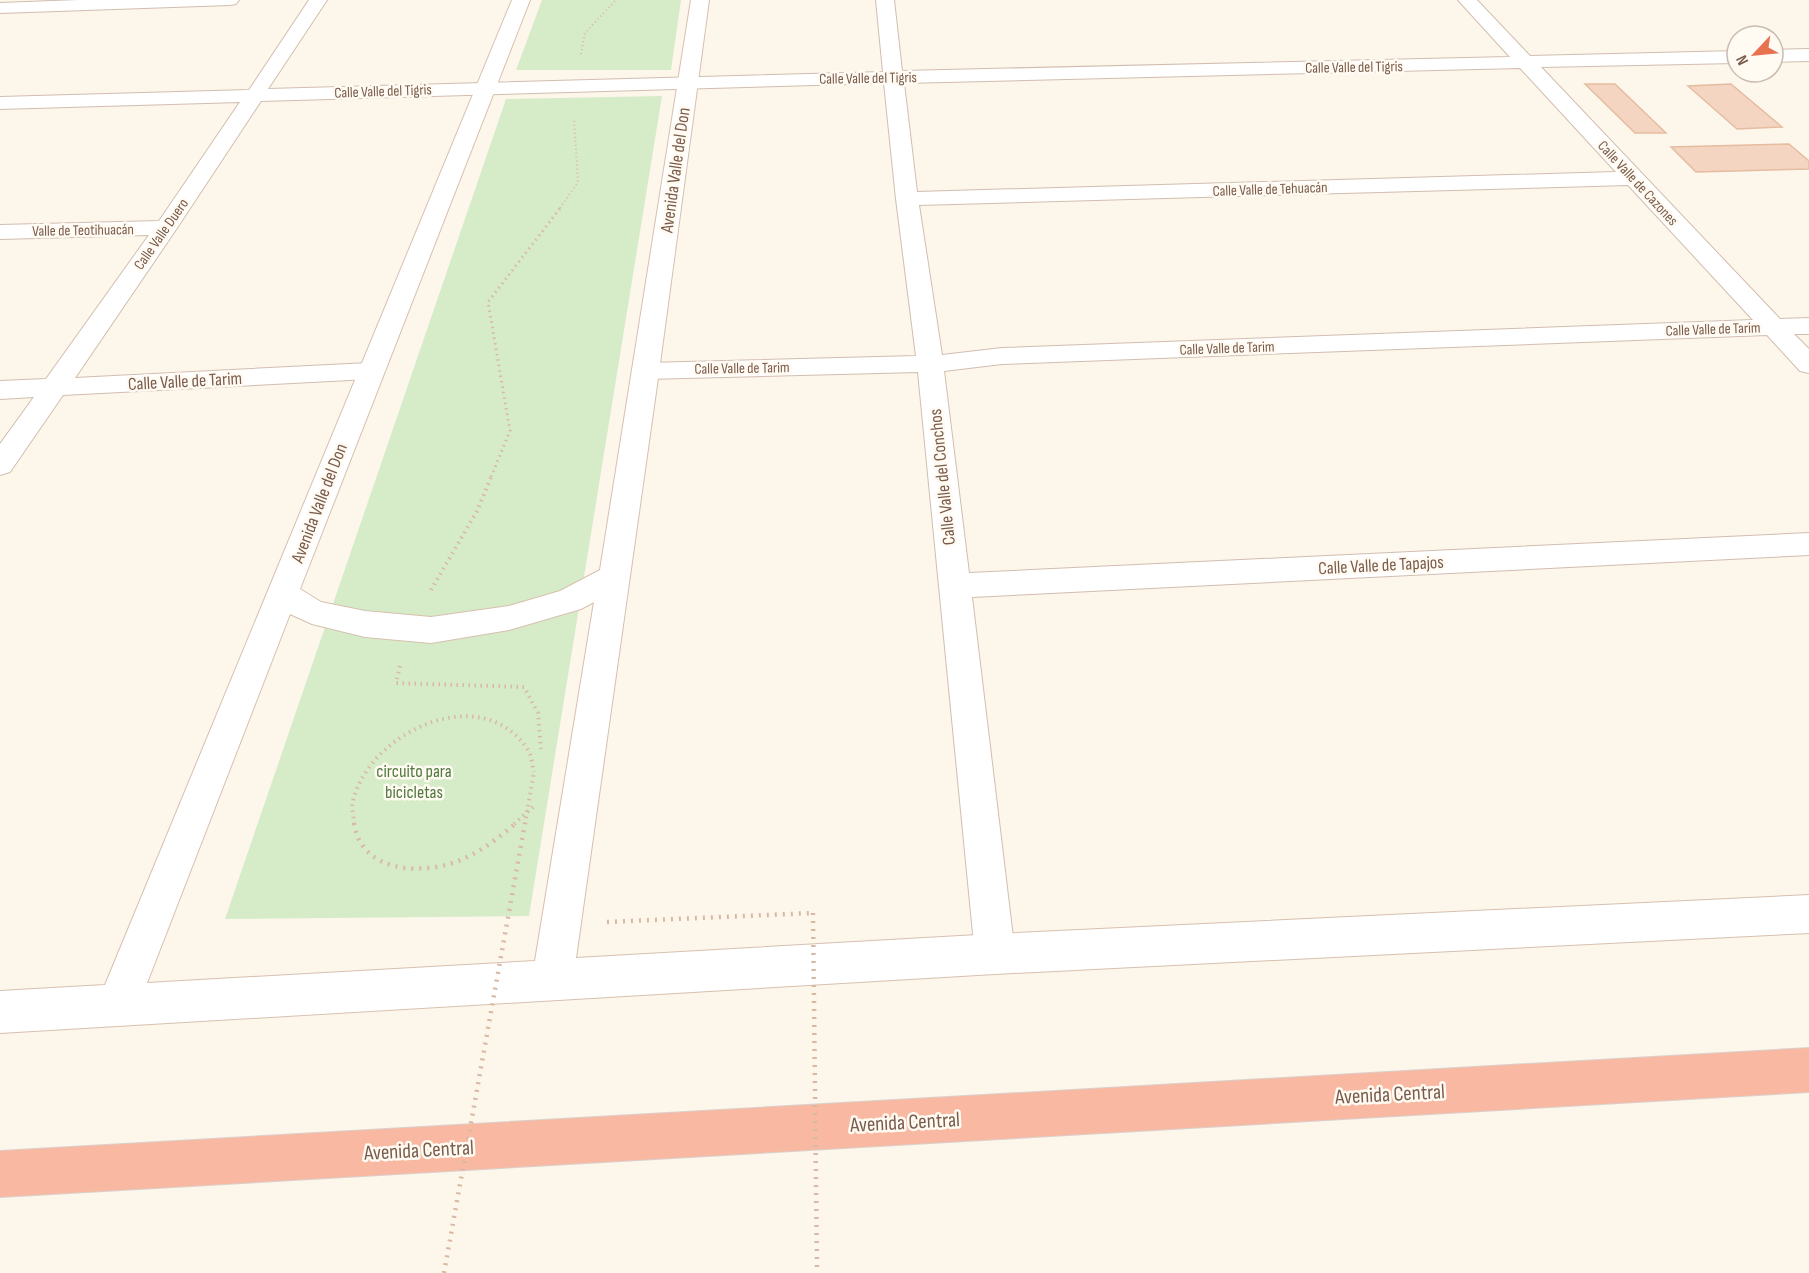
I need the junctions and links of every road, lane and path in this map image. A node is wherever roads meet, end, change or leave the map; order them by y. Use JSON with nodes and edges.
{"nodes":[{"id":1,"x":230,"y":0,"type":"edge"},
{"id":2,"x":318,"y":0,"type":"edge"},
{"id":3,"x":521,"y":0,"type":"edge"},
{"id":4,"x":616,"y":0,"type":"edge"},
{"id":5,"x":700,"y":0,"type":"edge"},
{"id":6,"x":885,"y":0,"type":"edge"},
{"id":7,"x":1467,"y":0,"type":"edge"},
{"id":8,"x":0,"y":8,"type":"edge"},
{"id":9,"x":1809,"y":55,"type":"edge"},
{"id":10,"x":1785,"y":56,"type":"edge"},
{"id":11,"x":1725,"y":57,"type":"edge"},
{"id":12,"x":1527,"y":63,"type":"junction"},
{"id":13,"x":892,"y":77,"type":"junction"},
{"id":14,"x":688,"y":82,"type":"junction"},
{"id":15,"x":577,"y":86,"type":"junction"},
{"id":16,"x":485,"y":88,"type":"junction"},
{"id":17,"x":255,"y":94,"type":"junction"},
{"id":18,"x":0,"y":103,"type":"edge"},
{"id":19,"x":1634,"y":178,"type":"junction"},
{"id":20,"x":907,"y":200,"type":"junction"},
{"id":21,"x":166,"y":228,"type":"junction"},
{"id":22,"x":0,"y":231,"type":"edge"},
{"id":23,"x":1809,"y":326,"type":"edge"},
{"id":24,"x":1774,"y":327,"type":"junction"},
{"id":25,"x":930,"y":364,"type":"junction"},
{"id":26,"x":1809,"y":365,"type":"edge"},
{"id":27,"x":646,"y":370,"type":"junction"},
{"id":28,"x":369,"y":371,"type":"junction"},
{"id":29,"x":53,"y":388,"type":"junction"},
{"id":30,"x":0,"y":390,"type":"edge"},
{"id":31,"x":0,"y":465,"type":"edge"},
{"id":32,"x":1809,"y":544,"type":"edge"},
{"id":33,"x":612,"y":578,"type":"junction"},
{"id":34,"x":953,"y":586,"type":"junction"},
{"id":35,"x":283,"y":594,"type":"junction"},
{"id":36,"x":410,"y":628,"type":"junction"},
{"id":37,"x":542,"y":758,"type":"dead end"},
{"id":38,"x":584,"y":760,"type":"junction"},
{"id":39,"x":1809,"y":914,"type":"edge"},
{"id":40,"x":559,"y":924,"type":"junction"},
{"id":41,"x":995,"y":954,"type":"junction"},
{"id":42,"x":552,"y":980,"type":"junction"},
{"id":43,"x":117,"y":1006,"type":"junction"},
{"id":44,"x":0,"y":1012,"type":"edge"},
{"id":45,"x":1809,"y":1070,"type":"edge"},
{"id":46,"x":0,"y":1174,"type":"edge"},
{"id":47,"x":444,"y":1273,"type":"edge"},
{"id":48,"x":817,"y":1273,"type":"edge"}],
"edges":[{"from":1,"to":8,"type":"street"},
{"from":2,"to":17,"type":"street","name":"Calle Valle Duero"},
{"from":3,"to":16,"type":"street","name":"Avenida Valle del Don"},
{"from":4,"to":15,"type":"path"},
{"from":5,"to":14,"type":"street","name":"Avenida Valle del Don"},
{"from":6,"to":13,"type":"street","name":"Calle Valle del Conchos"},
{"from":7,"to":12,"type":"street","name":"Calle Valle de Cazones"},
{"from":9,"to":10,"type":"street"},
{"from":11,"to":12,"type":"street","name":"Calle Valle del Tigris"},
{"from":12,"to":13,"type":"street","name":"Calle Valle del Tigris"},
{"from":12,"to":19,"type":"street","name":"Calle Valle de Cazones"},
{"from":13,"to":14,"type":"street","name":"Calle Valle del Tigris"},
{"from":13,"to":20,"type":"street","name":"Calle Valle del Conchos"},
{"from":14,"to":15,"type":"street","name":"Calle Valle del Tigris"},
{"from":14,"to":27,"type":"street","name":"Avenida Valle del Don"},
{"from":15,"to":16,"type":"street","name":"Calle Valle del Tigris"},
{"from":15,"to":36,"type":"path"},
{"from":16,"to":17,"type":"street","name":"Calle Valle del Tigris"},
{"from":16,"to":28,"type":"street","name":"Avenida Valle del Don"},
{"from":17,"to":18,"type":"street","name":"Calle Valle del Tigris"},
{"from":17,"to":21,"type":"street","name":"Calle Valle Duero"},
{"from":19,"to":20,"type":"street","name":"Calle Valle de Tehuacán"},
{"from":19,"to":24,"type":"street","name":"Calle Valle de Cazones"},
{"from":20,"to":25,"type":"street","name":"Calle Valle del Conchos"},
{"from":21,"to":22,"type":"street","name":"Valle de Teotihuacán"},
{"from":21,"to":29,"type":"street","name":"Calle Valle Duero"},
{"from":23,"to":24,"type":"street","name":"Calle Valle de Tarim"},
{"from":24,"to":25,"type":"street","name":"Calle Valle de Tarim"},
{"from":24,"to":26,"type":"street","name":"Calle Valle de Cazones"},
{"from":25,"to":27,"type":"street","name":"Calle Valle de Tarim"},
{"from":25,"to":34,"type":"street","name":"Calle Valle del Conchos"},
{"from":27,"to":33,"type":"street","name":"Avenida Valle del Don"},
{"from":28,"to":29,"type":"street","name":"Calle Valle de Tarim"},
{"from":28,"to":35,"type":"street","name":"Avenida Valle del Don"},
{"from":29,"to":30,"type":"street","name":"Calle Valle de Tarim"},
{"from":29,"to":31,"type":"street","name":"Calle Valle Duero"},
{"from":32,"to":34,"type":"street","name":"Calle Valle de Tapajos"},
{"from":33,"to":36,"type":"street"},
{"from":33,"to":38,"type":"street","name":"Avenida Valle del Don"},
{"from":34,"to":41,"type":"street","name":"Calle Valle del Conchos"},
{"from":35,"to":36,"type":"street"},
{"from":35,"to":43,"type":"street","name":"Avenida Valle del Don"},
{"from":36,"to":37,"type":"path"},
{"from":38,"to":40,"type":"street","name":"Avenida Valle del Don"},
{"from":38,"to":47,"type":"path","bridge":true},
{"from":39,"to":41,"type":"street"},
{"from":40,"to":42,"type":"street","name":"Avenida Valle del Don"},
{"from":40,"to":48,"type":"path","bridge":true},
{"from":41,"to":42,"type":"street"},
{"from":42,"to":43,"type":"street"},
{"from":43,"to":44,"type":"street"},
{"from":45,"to":46,"type":"highway","name":"Avenida Central"}]}
